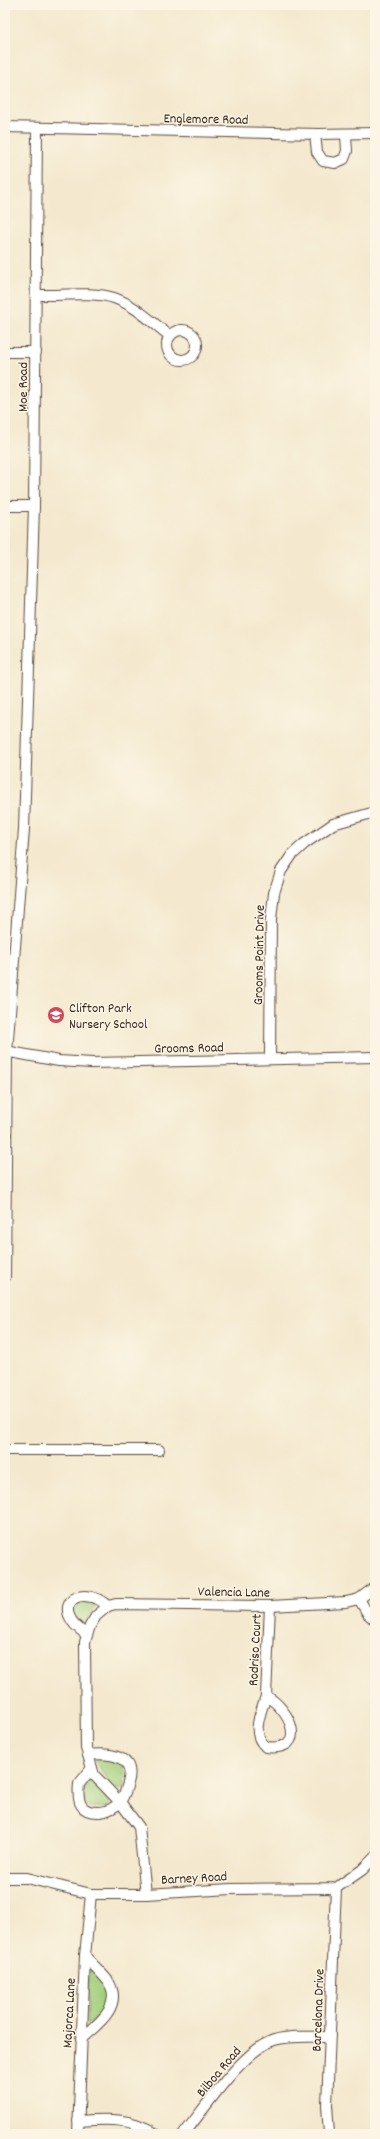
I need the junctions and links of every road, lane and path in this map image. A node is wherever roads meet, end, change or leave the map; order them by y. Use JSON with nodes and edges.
{"nodes":[{"id":1,"x":5,"y":127,"type":"edge"},
{"id":2,"x":36,"y":128,"type":"junction"},
{"id":3,"x":375,"y":133,"type":"edge"},
{"id":4,"x":315,"y":134,"type":"junction"},
{"id":5,"x":346,"y":134,"type":"junction"},
{"id":6,"x":36,"y":295,"type":"junction"},
{"id":7,"x":170,"y":336,"type":"dead end"},
{"id":8,"x":5,"y":352,"type":"edge"},
{"id":9,"x":36,"y":352,"type":"junction"},
{"id":10,"x":5,"y":506,"type":"edge"},
{"id":11,"x":34,"y":506,"type":"junction"},
{"id":12,"x":375,"y":812,"type":"edge"},
{"id":13,"x":6,"y":1052,"type":"edge"},
{"id":14,"x":375,"y":1057,"type":"edge"},
{"id":15,"x":270,"y":1059,"type":"junction"},
{"id":16,"x":5,"y":1277,"type":"edge"},
{"id":17,"x":5,"y":1450,"type":"edge"},
{"id":18,"x":159,"y":1450,"type":"dead end"},
{"id":19,"x":375,"y":1587,"type":"edge"},
{"id":20,"x":359,"y":1599,"type":"junction"},
{"id":21,"x":108,"y":1606,"type":"junction"},
{"id":22,"x":270,"y":1606,"type":"junction"},
{"id":23,"x":375,"y":1620,"type":"edge"},
{"id":24,"x":86,"y":1634,"type":"junction"},
{"id":25,"x":266,"y":1696,"type":"junction"},
{"id":26,"x":88,"y":1755,"type":"junction"},
{"id":27,"x":92,"y":1768,"type":"junction"},
{"id":28,"x":120,"y":1802,"type":"junction"},
{"id":29,"x":375,"y":1857,"type":"edge"},
{"id":30,"x":5,"y":1878,"type":"edge"},
{"id":31,"x":336,"y":1888,"type":"junction"},
{"id":32,"x":91,"y":1894,"type":"junction"},
{"id":33,"x":146,"y":1894,"type":"junction"},
{"id":34,"x":85,"y":1956,"type":"junction"},
{"id":35,"x":329,"y":2038,"type":"junction"},
{"id":36,"x":81,"y":2039,"type":"junction"},
{"id":37,"x":78,"y":2120,"type":"junction"},
{"id":38,"x":78,"y":2134,"type":"edge"},
{"id":39,"x":156,"y":2134,"type":"edge"},
{"id":40,"x":184,"y":2134,"type":"edge"},
{"id":41,"x":329,"y":2134,"type":"edge"}],
"edges":[{"from":1,"to":2,"type":"street"},
{"from":2,"to":4,"type":"street","name":"Englemore Road"},
{"from":2,"to":6,"type":"street","name":"Moe Road"},
{"from":3,"to":5,"type":"street","name":"Englemore Road"},
{"from":4,"to":5,"type":"street","name":"Englemore Road"},
{"from":4,"to":5,"type":"street"},
{"from":6,"to":7,"type":"street"},
{"from":6,"to":9,"type":"street","name":"Moe Road"},
{"from":8,"to":9,"type":"street"},
{"from":9,"to":11,"type":"street","name":"Moe Road"},
{"from":10,"to":11,"type":"street"},
{"from":11,"to":13,"type":"street","name":"Moe Road"},
{"from":12,"to":15,"type":"street","name":"Grooms Point Drive"},
{"from":13,"to":15,"type":"street","name":"Grooms Road"},
{"from":13,"to":16,"type":"street","name":"Moe Road"},
{"from":14,"to":15,"type":"street","name":"Grooms Road"},
{"from":17,"to":18,"type":"street"},
{"from":19,"to":20,"type":"street","name":"Valencia Lane"},
{"from":20,"to":22,"type":"street","name":"Valencia Lane"},
{"from":20,"to":23,"type":"street"},
{"from":21,"to":22,"type":"street","name":"Valencia Lane"},
{"from":21,"to":24,"type":"street"},
{"from":21,"to":24,"type":"street"},
{"from":22,"to":25,"type":"street","name":"Rodriso Court"},
{"from":24,"to":26,"type":"street"},
{"from":25,"to":25,"type":"street","name":"Rodriso Court"},
{"from":26,"to":27,"type":"street"},
{"from":26,"to":28,"type":"street"},
{"from":27,"to":28,"type":"street"},
{"from":27,"to":28,"type":"street"},
{"from":28,"to":33,"type":"street"},
{"from":29,"to":31,"type":"street"},
{"from":30,"to":32,"type":"street","name":"Barney Road"},
{"from":31,"to":33,"type":"street","name":"Barney Road"},
{"from":31,"to":35,"type":"street","name":"Barcelona Drive"},
{"from":32,"to":33,"type":"street","name":"Barney Road"},
{"from":32,"to":34,"type":"street","name":"Majorca Lane"},
{"from":34,"to":36,"type":"street","name":"Majorca Lane"},
{"from":34,"to":36,"type":"street"},
{"from":35,"to":40,"type":"street","name":"Bilboa Road"},
{"from":35,"to":41,"type":"street","name":"Barcelona Drive"},
{"from":36,"to":37,"type":"street","name":"Majorca Lane"},
{"from":37,"to":38,"type":"street","name":"Majorca Lane"},
{"from":37,"to":39,"type":"street"}]}
